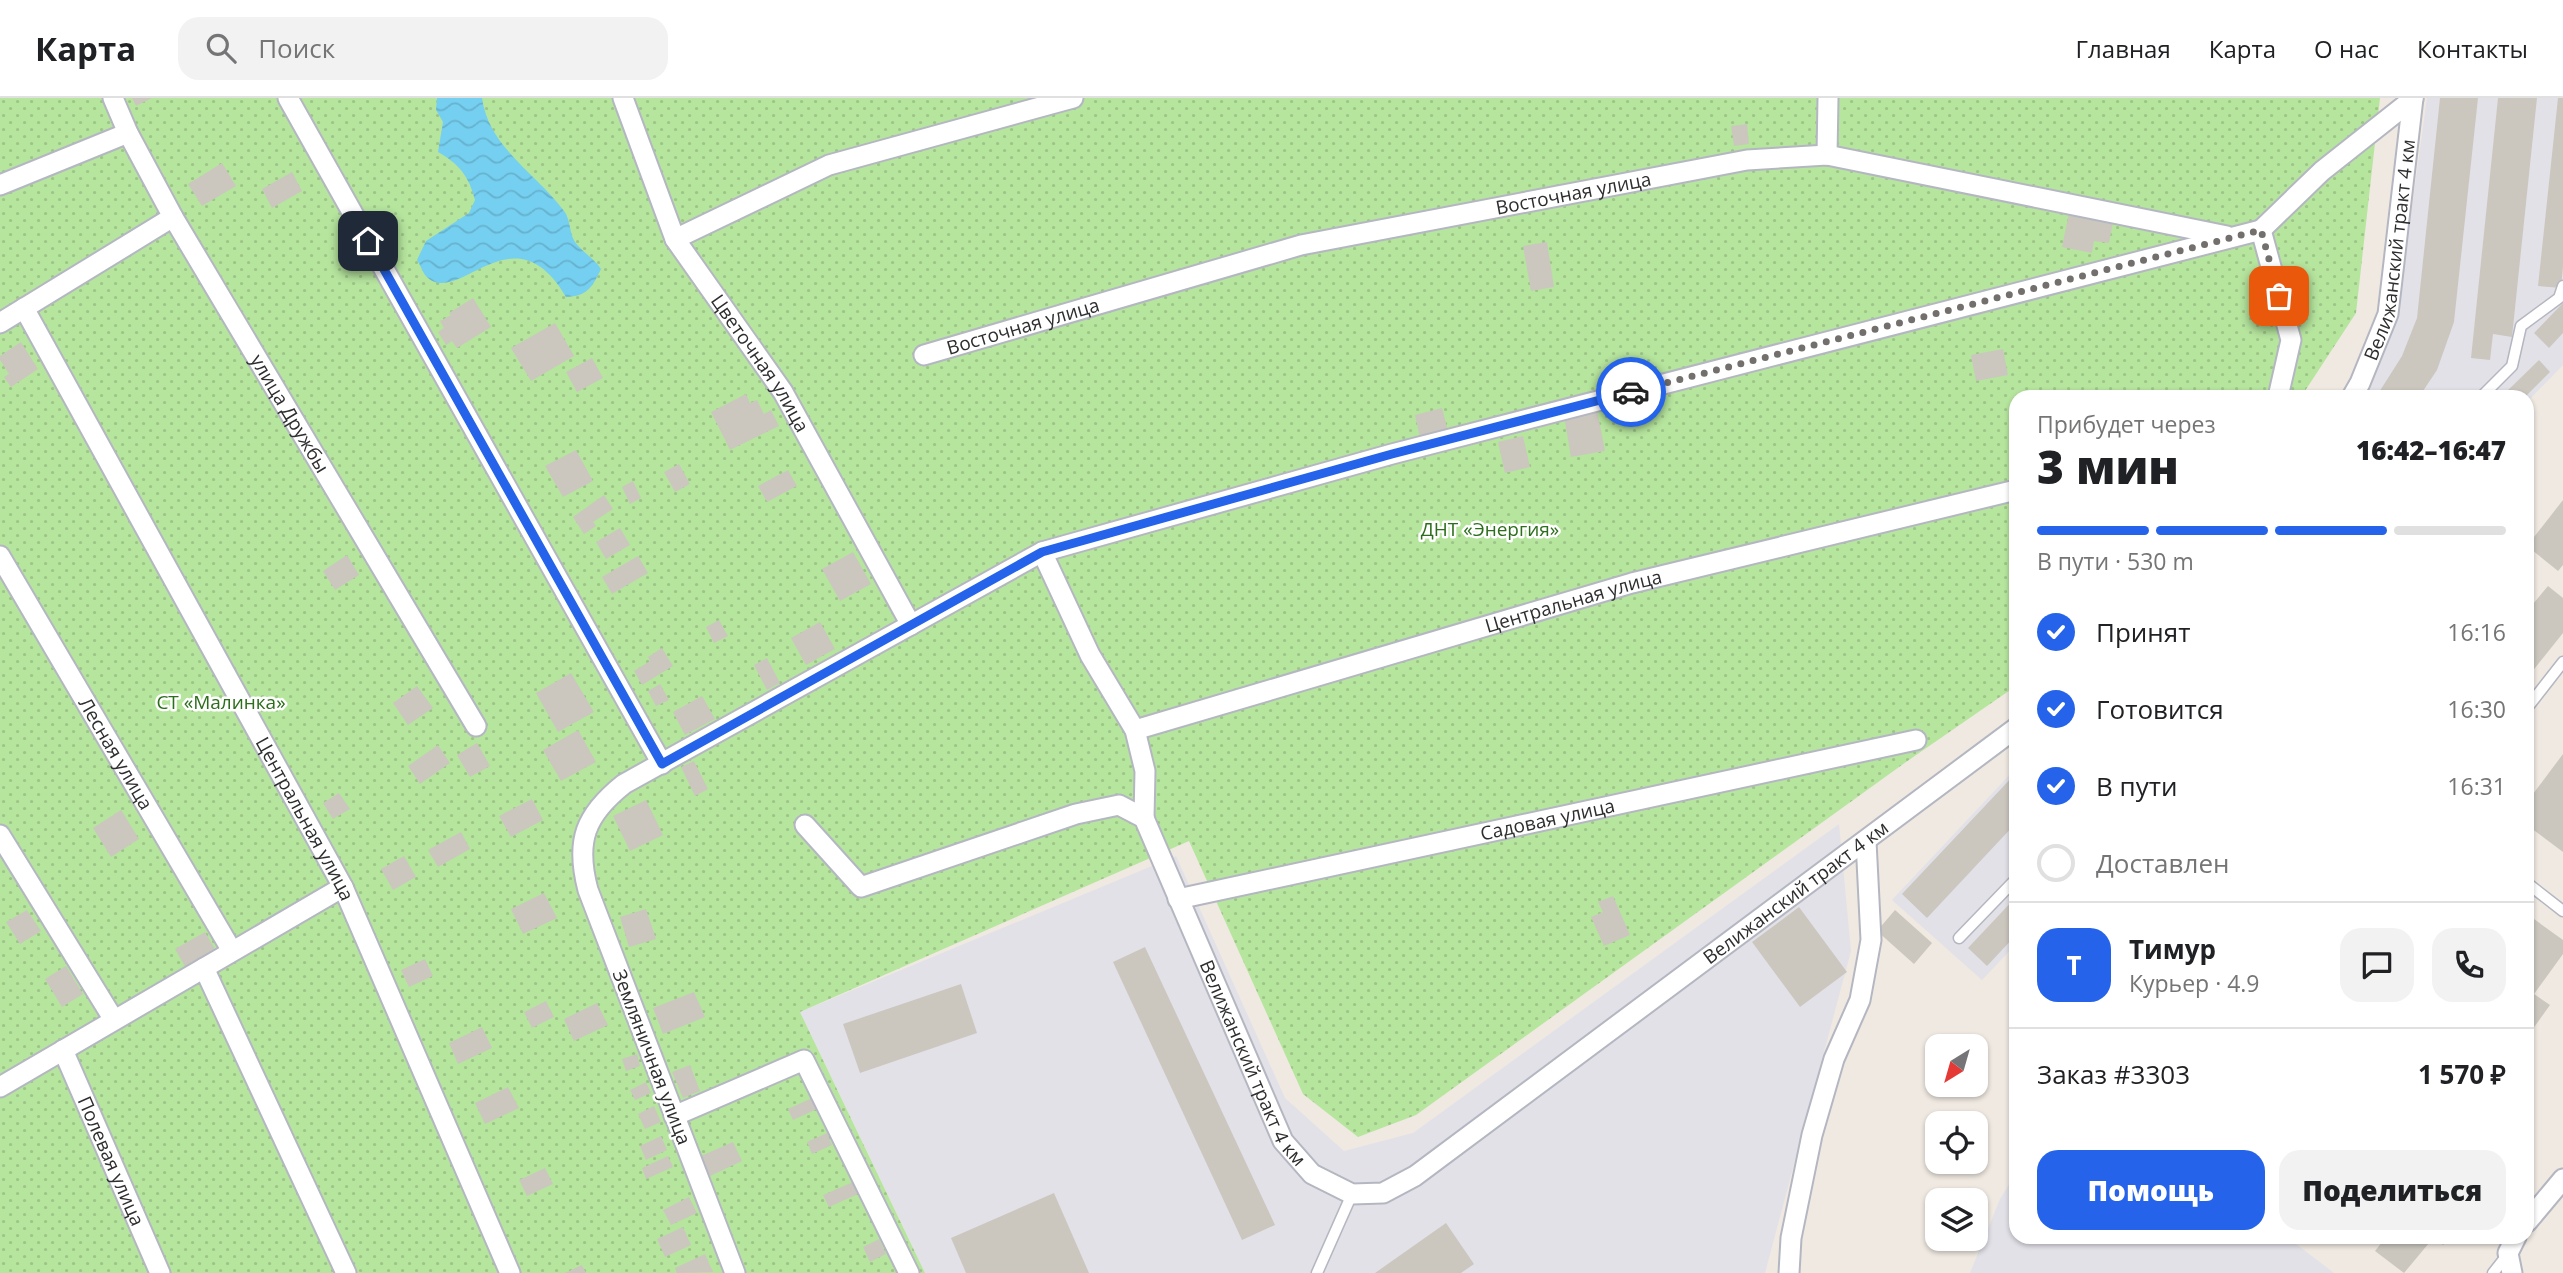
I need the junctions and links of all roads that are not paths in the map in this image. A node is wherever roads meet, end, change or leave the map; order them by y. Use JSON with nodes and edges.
{"nodes":[{"id":1,"x":113,"y":98,"type":"edge"},
{"id":2,"x":288,"y":98,"type":"edge"},
{"id":3,"x":623,"y":98,"type":"edge"},
{"id":4,"x":1073,"y":98,"type":"edge"},
{"id":5,"x":1828,"y":98,"type":"edge"},
{"id":6,"x":2413,"y":98,"type":"edge"},
{"id":7,"x":128,"y":133,"type":"junction"},
{"id":8,"x":1827,"y":155,"type":"junction"},
{"id":9,"x":0,"y":185,"type":"edge"},
{"id":10,"x":173,"y":217,"type":"junction"},
{"id":11,"x":2261,"y":230,"type":"junction"},
{"id":12,"x":2231,"y":237,"type":"junction"},
{"id":13,"x":675,"y":239,"type":"junction"},
{"id":14,"x":2563,"y":286,"type":"edge"},
{"id":15,"x":24,"y":309,"type":"junction"},
{"id":16,"x":0,"y":323,"type":"edge"},
{"id":17,"x":924,"y":355,"type":"dead end"},
{"id":18,"x":2280,"y":390,"type":"edge"},
{"id":19,"x":2356,"y":390,"type":"edge"},
{"id":20,"x":2489,"y":390,"type":"edge"},
{"id":21,"x":2009,"y":492,"type":"edge"},
{"id":22,"x":1042,"y":552,"type":"junction"},
{"id":23,"x":0,"y":556,"type":"edge"},
{"id":24,"x":911,"y":625,"type":"junction"},
{"id":25,"x":2563,"y":662,"type":"edge"},
{"id":26,"x":2534,"y":699,"type":"edge"},
{"id":27,"x":475,"y":726,"type":"dead end"},
{"id":28,"x":1135,"y":730,"type":"junction"},
{"id":29,"x":2009,"y":733,"type":"edge"},
{"id":30,"x":1916,"y":740,"type":"dead end"},
{"id":31,"x":662,"y":764,"type":"junction"},
{"id":32,"x":1144,"y":817,"type":"junction"},
{"id":33,"x":805,"y":825,"type":"dead end"},
{"id":34,"x":0,"y":835,"type":"edge"},
{"id":35,"x":1867,"y":841,"type":"junction"},
{"id":36,"x":2009,"y":886,"type":"edge"},
{"id":37,"x":343,"y":887,"type":"junction"},
{"id":38,"x":2534,"y":888,"type":"edge"},
{"id":39,"x":1178,"y":899,"type":"junction"},
{"id":40,"x":2563,"y":911,"type":"edge"},
{"id":41,"x":1959,"y":938,"type":"dead end"},
{"id":42,"x":232,"y":951,"type":"junction"},
{"id":43,"x":204,"y":968,"type":"junction"},
{"id":44,"x":114,"y":1020,"type":"junction"},
{"id":45,"x":63,"y":1050,"type":"junction"},
{"id":46,"x":0,"y":1087,"type":"edge"},
{"id":47,"x":674,"y":1116,"type":"junction"},
{"id":48,"x":2563,"y":1179,"type":"edge"},
{"id":49,"x":1352,"y":1194,"type":"junction"},
{"id":50,"x":2534,"y":1214,"type":"edge"},
{"id":51,"x":2512,"y":1245,"type":"edge"},
{"id":52,"x":160,"y":1273,"type":"edge"},
{"id":53,"x":346,"y":1273,"type":"edge"},
{"id":54,"x":510,"y":1273,"type":"edge"},
{"id":55,"x":734,"y":1273,"type":"edge"},
{"id":56,"x":909,"y":1273,"type":"edge"},
{"id":57,"x":1317,"y":1273,"type":"edge"},
{"id":58,"x":1789,"y":1273,"type":"edge"},
{"id":59,"x":2493,"y":1273,"type":"edge"},
{"id":60,"x":2512,"y":1273,"type":"edge"}],
"edges":[{"from":1,"to":7,"type":"street","name":"улица Дружбы"},
{"from":2,"to":31,"type":"street"},
{"from":3,"to":13,"type":"street","name":"Цветочная улица"},
{"from":4,"to":13,"type":"street"},
{"from":5,"to":8,"type":"street"},
{"from":6,"to":11,"type":"street"},
{"from":6,"to":19,"type":"street","name":"Велижанский тракт 4 км"},
{"from":7,"to":9,"type":"street"},
{"from":7,"to":10,"type":"street","name":"улица Дружбы"},
{"from":8,"to":12,"type":"street","name":"Восточная улица"},
{"from":8,"to":17,"type":"street","name":"Восточная улица"},
{"from":10,"to":15,"type":"street"},
{"from":10,"to":27,"type":"street","name":"улица Дружбы"},
{"from":11,"to":12,"type":"street"},
{"from":11,"to":18,"type":"street"},
{"from":12,"to":22,"type":"street"},
{"from":13,"to":24,"type":"street","name":"Цветочная улица"},
{"from":14,"to":20,"type":"lane"},
{"from":15,"to":16,"type":"street"},
{"from":15,"to":37,"type":"street","name":"Центральная улица"},
{"from":21,"to":28,"type":"street","name":"Центральная улица"},
{"from":22,"to":24,"type":"street"},
{"from":22,"to":28,"type":"street"},
{"from":23,"to":42,"type":"street","name":"Лесная улица"},
{"from":24,"to":31,"type":"street"},
{"from":25,"to":26,"type":"lane"},
{"from":28,"to":32,"type":"street"},
{"from":29,"to":35,"type":"street","name":"Велижанский тракт 4 км"},
{"from":30,"to":39,"type":"street","name":"Садовая улица"},
{"from":31,"to":47,"type":"street","name":"Земляничная улица"},
{"from":32,"to":33,"type":"street"},
{"from":32,"to":39,"type":"street","name":"Велижанский тракт 4 км"},
{"from":34,"to":44,"type":"street"},
{"from":35,"to":49,"type":"street","name":"Велижанский тракт 4 км"},
{"from":35,"to":58,"type":"street"},
{"from":36,"to":41,"type":"lane"},
{"from":37,"to":42,"type":"street"},
{"from":37,"to":54,"type":"street","name":"Центральная улица"},
{"from":38,"to":40,"type":"lane"},
{"from":39,"to":49,"type":"street","name":"Велижанский тракт 4 км"},
{"from":42,"to":43,"type":"street"},
{"from":43,"to":44,"type":"street"},
{"from":43,"to":53,"type":"street"},
{"from":44,"to":45,"type":"street"},
{"from":45,"to":46,"type":"street"},
{"from":45,"to":52,"type":"street","name":"Полевая улица"},
{"from":47,"to":55,"type":"street","name":"Земляничная улица"},
{"from":47,"to":56,"type":"street"},
{"from":48,"to":50,"type":"street"},
{"from":49,"to":57,"type":"lane"},
{"from":51,"to":59,"type":"lane"},
{"from":51,"to":60,"type":"street"}]}
